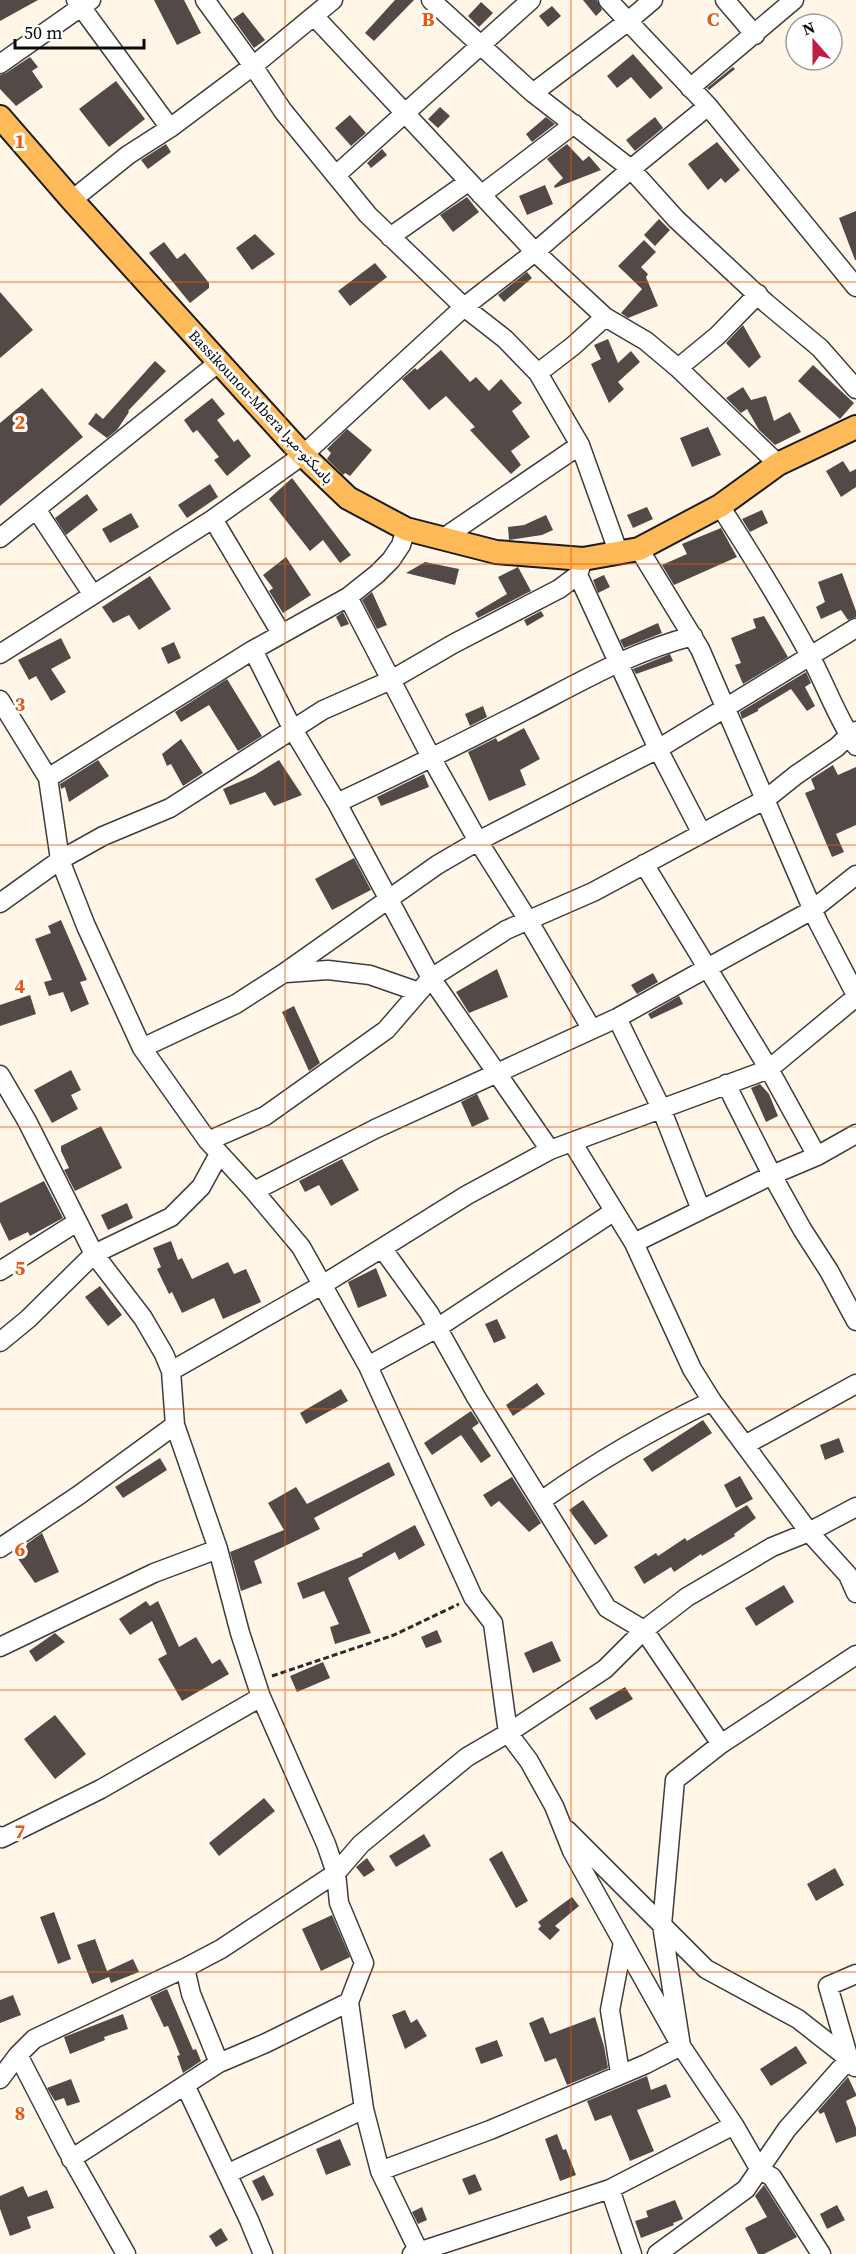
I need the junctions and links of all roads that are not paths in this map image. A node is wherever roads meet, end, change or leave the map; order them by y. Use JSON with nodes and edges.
{"nodes":[{"id":1,"x":205,"y":0,"type":"edge"},
{"id":2,"x":333,"y":0,"type":"edge"},
{"id":3,"x":431,"y":0,"type":"edge"},
{"id":4,"x":531,"y":0,"type":"edge"},
{"id":5,"x":608,"y":0,"type":"edge"},
{"id":6,"x":653,"y":0,"type":"edge"},
{"id":7,"x":725,"y":0,"type":"edge"},
{"id":8,"x":794,"y":0,"type":"edge"},
{"id":9,"x":82,"y":2,"type":"edge"},
{"id":10,"x":314,"y":16,"type":"junction"},
{"id":11,"x":627,"y":22,"type":"junction"},
{"id":12,"x":755,"y":35,"type":"junction"},
{"id":13,"x":479,"y":45,"type":"junction"},
{"id":14,"x":0,"y":64,"type":"edge"},
{"id":15,"x":253,"y":66,"type":"junction"},
{"id":16,"x":690,"y":88,"type":"junction"},
{"id":17,"x":533,"y":93,"type":"junction"},
{"id":18,"x":708,"y":106,"type":"junction"},
{"id":19,"x":405,"y":113,"type":"junction"},
{"id":20,"x":0,"y":117,"type":"edge"},
{"id":21,"x":574,"y":124,"type":"junction"},
{"id":22,"x":170,"y":128,"type":"junction"},
{"id":23,"x":631,"y":169,"type":"junction"},
{"id":24,"x":336,"y":175,"type":"junction"},
{"id":25,"x":474,"y":188,"type":"junction"},
{"id":26,"x":72,"y":200,"type":"junction"},
{"id":27,"x":390,"y":237,"type":"junction"},
{"id":28,"x":535,"y":252,"type":"junction"},
{"id":29,"x":856,"y":287,"type":"edge"},
{"id":30,"x":758,"y":294,"type":"junction"},
{"id":31,"x":464,"y":306,"type":"junction"},
{"id":32,"x":605,"y":317,"type":"junction"},
{"id":33,"x":218,"y":363,"type":"junction"},
{"id":34,"x":678,"y":369,"type":"junction"},
{"id":35,"x":538,"y":373,"type":"junction"},
{"id":36,"x":856,"y":389,"type":"edge"},
{"id":37,"x":856,"y":427,"type":"edge"},
{"id":38,"x":580,"y":445,"type":"junction"},
{"id":39,"x":303,"y":455,"type":"junction"},
{"id":40,"x":778,"y":464,"type":"junction"},
{"id":41,"x":720,"y":506,"type":"junction"},
{"id":42,"x":36,"y":509,"type":"junction"},
{"id":43,"x":213,"y":519,"type":"junction"},
{"id":44,"x":406,"y":528,"type":"junction"},
{"id":45,"x":0,"y":538,"type":"edge"},
{"id":46,"x":442,"y":539,"type":"junction"},
{"id":47,"x":629,"y":551,"type":"junction"},
{"id":48,"x":580,"y":567,"type":"junction"},
{"id":49,"x":93,"y":595,"type":"junction"},
{"id":50,"x":348,"y":597,"type":"junction"},
{"id":51,"x":856,"y":628,"type":"edge"},
{"id":52,"x":282,"y":633,"type":"junction"},
{"id":53,"x":693,"y":636,"type":"junction"},
{"id":54,"x":253,"y":650,"type":"junction"},
{"id":55,"x":0,"y":654,"type":"edge"},
{"id":56,"x":810,"y":655,"type":"junction"},
{"id":57,"x":619,"y":662,"type":"junction"},
{"id":58,"x":391,"y":680,"type":"junction"},
{"id":59,"x":0,"y":700,"type":"edge"},
{"id":60,"x":725,"y":707,"type":"junction"},
{"id":61,"x":292,"y":728,"type":"junction"},
{"id":62,"x":854,"y":737,"type":"edge"},
{"id":63,"x":658,"y":749,"type":"junction"},
{"id":64,"x":432,"y":759,"type":"junction"},
{"id":65,"x":48,"y":778,"type":"junction"},
{"id":66,"x":766,"y":799,"type":"junction"},
{"id":67,"x":337,"y":803,"type":"junction"},
{"id":68,"x":701,"y":832,"type":"junction"},
{"id":69,"x":478,"y":841,"type":"junction"},
{"id":70,"x":60,"y":860,"type":"junction"},
{"id":71,"x":644,"y":864,"type":"junction"},
{"id":72,"x":856,"y":875,"type":"edge"},
{"id":73,"x":389,"y":900,"type":"junction"},
{"id":74,"x":0,"y":903,"type":"edge"},
{"id":75,"x":812,"y":910,"type":"junction"},
{"id":76,"x":528,"y":920,"type":"junction"},
{"id":77,"x":706,"y":969,"type":"junction"},
{"id":78,"x":284,"y":973,"type":"junction"},
{"id":79,"x":425,"y":985,"type":"junction"},
{"id":80,"x":856,"y":996,"type":"edge"},
{"id":81,"x":617,"y":1018,"type":"junction"},
{"id":82,"x":591,"y":1028,"type":"junction"},
{"id":83,"x":142,"y":1048,"type":"junction"},
{"id":84,"x":769,"y":1069,"type":"junction"},
{"id":85,"x":497,"y":1072,"type":"junction"},
{"id":86,"x":0,"y":1075,"type":"edge"},
{"id":87,"x":726,"y":1084,"type":"junction"},
{"id":88,"x":661,"y":1108,"type":"junction"},
{"id":89,"x":856,"y":1134,"type":"edge"},
{"id":90,"x":572,"y":1142,"type":"junction"},
{"id":91,"x":213,"y":1147,"type":"junction"},
{"id":92,"x":550,"y":1150,"type":"junction"},
{"id":93,"x":817,"y":1156,"type":"junction"},
{"id":94,"x":772,"y":1175,"type":"junction"},
{"id":95,"x":254,"y":1191,"type":"junction"},
{"id":96,"x":701,"y":1210,"type":"junction"},
{"id":97,"x":613,"y":1212,"type":"junction"},
{"id":98,"x":77,"y":1221,"type":"junction"},
{"id":99,"x":634,"y":1243,"type":"junction"},
{"id":100,"x":382,"y":1248,"type":"junction"},
{"id":101,"x":94,"y":1254,"type":"junction"},
{"id":102,"x":0,"y":1271,"type":"edge"},
{"id":103,"x":322,"y":1285,"type":"junction"},
{"id":104,"x":856,"y":1321,"type":"edge"},
{"id":105,"x":437,"y":1328,"type":"junction"},
{"id":106,"x":0,"y":1342,"type":"edge"},
{"id":107,"x":368,"y":1366,"type":"junction"},
{"id":108,"x":171,"y":1371,"type":"junction"},
{"id":109,"x":856,"y":1384,"type":"edge"},
{"id":110,"x":712,"y":1401,"type":"junction"},
{"id":111,"x":175,"y":1425,"type":"junction"},
{"id":112,"x":746,"y":1445,"type":"junction"},
{"id":113,"x":541,"y":1502,"type":"junction"},
{"id":114,"x":856,"y":1507,"type":"edge"},
{"id":115,"x":809,"y":1532,"type":"junction"},
{"id":116,"x":0,"y":1548,"type":"edge"},
{"id":117,"x":218,"y":1549,"type":"junction"},
{"id":118,"x":856,"y":1593,"type":"edge"},
{"id":119,"x":644,"y":1630,"type":"junction"},
{"id":120,"x":0,"y":1647,"type":"edge"},
{"id":121,"x":856,"y":1655,"type":"edge"},
{"id":122,"x":259,"y":1689,"type":"junction"},
{"id":123,"x":508,"y":1733,"type":"junction"},
{"id":124,"x":721,"y":1744,"type":"junction"},
{"id":125,"x":563,"y":1825,"type":"junction"},
{"id":126,"x":0,"y":1836,"type":"edge"},
{"id":127,"x":336,"y":1873,"type":"junction"},
{"id":128,"x":662,"y":1925,"type":"junction"},
{"id":129,"x":623,"y":1942,"type":"junction"},
{"id":130,"x":185,"y":1968,"type":"junction"},
{"id":131,"x":856,"y":1974,"type":"edge"},
{"id":132,"x":349,"y":2002,"type":"junction"},
{"id":133,"x":681,"y":2046,"type":"junction"},
{"id":134,"x":18,"y":2055,"type":"junction"},
{"id":135,"x":219,"y":2063,"type":"junction"},
{"id":136,"x":853,"y":2063,"type":"edge"},
{"id":137,"x":620,"y":2073,"type":"junction"},
{"id":138,"x":0,"y":2079,"type":"edge"},
{"id":139,"x":185,"y":2085,"type":"junction"},
{"id":140,"x":364,"y":2109,"type":"junction"},
{"id":141,"x":734,"y":2125,"type":"junction"},
{"id":142,"x":71,"y":2159,"type":"junction"},
{"id":143,"x":760,"y":2170,"type":"junction"},
{"id":144,"x":380,"y":2171,"type":"junction"},
{"id":145,"x":227,"y":2174,"type":"junction"},
{"id":146,"x":610,"y":2189,"type":"junction"},
{"id":147,"x":417,"y":2253,"type":"edge"},
{"id":148,"x":126,"y":2254,"type":"edge"},
{"id":149,"x":263,"y":2254,"type":"edge"},
{"id":150,"x":632,"y":2254,"type":"edge"},
{"id":151,"x":657,"y":2254,"type":"edge"},
{"id":152,"x":821,"y":2254,"type":"edge"}],
"edges":[{"from":1,"to":15,"type":"street"},
{"from":2,"to":10,"type":"street"},
{"from":3,"to":13,"type":"street"},
{"from":4,"to":13,"type":"street"},
{"from":5,"to":11,"type":"street"},
{"from":6,"to":11,"type":"street"},
{"from":7,"to":12,"type":"street"},
{"from":8,"to":12,"type":"street"},
{"from":9,"to":14,"type":"street"},
{"from":9,"to":22,"type":"street"},
{"from":10,"to":15,"type":"street"},
{"from":10,"to":19,"type":"street"},
{"from":11,"to":16,"type":"street"},
{"from":11,"to":17,"type":"street"},
{"from":12,"to":16,"type":"street"},
{"from":13,"to":17,"type":"street"},
{"from":13,"to":19,"type":"street"},
{"from":15,"to":22,"type":"street"},
{"from":15,"to":24,"type":"street"},
{"from":16,"to":18,"type":"street"},
{"from":17,"to":21,"type":"street"},
{"from":18,"to":23,"type":"street"},
{"from":18,"to":29,"type":"street"},
{"from":19,"to":24,"type":"street"},
{"from":19,"to":25,"type":"street"},
{"from":20,"to":26,"type":"main road","name":"Bassikounou-Mbera باسكنو-مبرا"},
{"from":21,"to":23,"type":"street"},
{"from":21,"to":25,"type":"street"},
{"from":22,"to":26,"type":"street"},
{"from":23,"to":28,"type":"street"},
{"from":23,"to":30,"type":"street"},
{"from":24,"to":27,"type":"street"},
{"from":25,"to":27,"type":"street"},
{"from":25,"to":28,"type":"street"},
{"from":26,"to":33,"type":"main road","name":"Bassikounou-Mbera باسكنو-مبرا"},
{"from":27,"to":31,"type":"street"},
{"from":28,"to":31,"type":"street"},
{"from":28,"to":32,"type":"street"},
{"from":30,"to":34,"type":"street"},
{"from":30,"to":36,"type":"street"},
{"from":31,"to":35,"type":"street"},
{"from":31,"to":39,"type":"street"},
{"from":32,"to":34,"type":"street"},
{"from":32,"to":35,"type":"street"},
{"from":33,"to":39,"type":"main road","name":"Bassikounou-Mbera باسكنو-مبرا"},
{"from":33,"to":42,"type":"street"},
{"from":34,"to":40,"type":"street"},
{"from":35,"to":38,"type":"street"},
{"from":37,"to":40,"type":"main road","name":"Bassikounou-Mbera باسكنو-مبرا"},
{"from":38,"to":46,"type":"street"},
{"from":38,"to":47,"type":"street"},
{"from":39,"to":43,"type":"street"},
{"from":39,"to":44,"type":"main road","name":"Bassikounou-Mbera باسكنو-مبرا"},
{"from":40,"to":41,"type":"main road","name":"Bassikounou-Mbera باسكنو-مبرا"},
{"from":41,"to":47,"type":"main road","name":"Bassikounou-Mbera باسكنو-مبرا"},
{"from":41,"to":56,"type":"street"},
{"from":42,"to":45,"type":"street"},
{"from":42,"to":49,"type":"street"},
{"from":43,"to":49,"type":"street"},
{"from":43,"to":52,"type":"street"},
{"from":44,"to":46,"type":"main road","name":"Bassikounou-Mbera باسكنو-مبرا"},
{"from":44,"to":50,"type":"street"},
{"from":46,"to":48,"type":"main road","name":"Bassikounou-Mbera باسكنو-مبرا"},
{"from":47,"to":48,"type":"main road","name":"Bassikounou-Mbera باسكنو-مبرا"},
{"from":47,"to":53,"type":"street"},
{"from":48,"to":57,"type":"street"},
{"from":48,"to":58,"type":"street"},
{"from":49,"to":55,"type":"street"},
{"from":50,"to":52,"type":"street"},
{"from":50,"to":58,"type":"street"},
{"from":51,"to":56,"type":"street"},
{"from":52,"to":54,"type":"street"},
{"from":53,"to":57,"type":"street"},
{"from":53,"to":60,"type":"street"},
{"from":54,"to":61,"type":"street"},
{"from":54,"to":65,"type":"street"},
{"from":56,"to":60,"type":"street"},
{"from":56,"to":62,"type":"street"},
{"from":57,"to":63,"type":"street"},
{"from":57,"to":64,"type":"street"},
{"from":58,"to":61,"type":"street"},
{"from":58,"to":64,"type":"street"},
{"from":59,"to":65,"type":"street"},
{"from":60,"to":63,"type":"street"},
{"from":60,"to":66,"type":"street"},
{"from":61,"to":67,"type":"street"},
{"from":61,"to":70,"type":"street"},
{"from":62,"to":66,"type":"street"},
{"from":63,"to":68,"type":"street"},
{"from":63,"to":69,"type":"street"},
{"from":64,"to":67,"type":"street"},
{"from":64,"to":69,"type":"street"},
{"from":65,"to":70,"type":"street"},
{"from":66,"to":68,"type":"street"},
{"from":66,"to":75,"type":"street"},
{"from":67,"to":73,"type":"street"},
{"from":68,"to":71,"type":"street"},
{"from":69,"to":73,"type":"street"},
{"from":69,"to":76,"type":"street"},
{"from":70,"to":74,"type":"street"},
{"from":70,"to":83,"type":"street"},
{"from":71,"to":76,"type":"street"},
{"from":71,"to":77,"type":"street"},
{"from":72,"to":75,"type":"street"},
{"from":73,"to":78,"type":"street"},
{"from":73,"to":79,"type":"street"},
{"from":75,"to":77,"type":"street"},
{"from":75,"to":80,"type":"street"},
{"from":76,"to":79,"type":"street"},
{"from":76,"to":82,"type":"street"},
{"from":77,"to":81,"type":"street"},
{"from":77,"to":84,"type":"street"},
{"from":78,"to":79,"type":"street"},
{"from":78,"to":83,"type":"street"},
{"from":79,"to":85,"type":"street"},
{"from":79,"to":91,"type":"street"},
{"from":80,"to":84,"type":"street"},
{"from":81,"to":82,"type":"street"},
{"from":81,"to":88,"type":"street"},
{"from":82,"to":85,"type":"street"},
{"from":83,"to":91,"type":"street"},
{"from":84,"to":87,"type":"street"},
{"from":84,"to":93,"type":"street"},
{"from":85,"to":92,"type":"street"},
{"from":85,"to":95,"type":"street"},
{"from":86,"to":98,"type":"street"},
{"from":87,"to":88,"type":"street"},
{"from":87,"to":94,"type":"street"},
{"from":88,"to":90,"type":"street"},
{"from":88,"to":96,"type":"street"},
{"from":89,"to":93,"type":"street"},
{"from":90,"to":92,"type":"street"},
{"from":90,"to":97,"type":"street"},
{"from":91,"to":95,"type":"street"},
{"from":91,"to":101,"type":"street"},
{"from":92,"to":100,"type":"street"},
{"from":93,"to":94,"type":"street"},
{"from":94,"to":96,"type":"street"},
{"from":94,"to":104,"type":"street"},
{"from":95,"to":103,"type":"street"},
{"from":96,"to":99,"type":"street"},
{"from":97,"to":99,"type":"street"},
{"from":97,"to":105,"type":"street"},
{"from":98,"to":101,"type":"street"},
{"from":98,"to":102,"type":"street"},
{"from":99,"to":110,"type":"street"},
{"from":100,"to":103,"type":"street"},
{"from":100,"to":105,"type":"street"},
{"from":101,"to":106,"type":"street"},
{"from":101,"to":108,"type":"street"},
{"from":103,"to":107,"type":"street"},
{"from":103,"to":108,"type":"street"},
{"from":105,"to":107,"type":"street"},
{"from":105,"to":113,"type":"street"},
{"from":107,"to":123,"type":"street"},
{"from":108,"to":111,"type":"street"},
{"from":109,"to":112,"type":"street"},
{"from":110,"to":112,"type":"street"},
{"from":110,"to":113,"type":"street"},
{"from":111,"to":116,"type":"street"},
{"from":111,"to":117,"type":"street"},
{"from":112,"to":115,"type":"street"},
{"from":113,"to":119,"type":"street"},
{"from":114,"to":115,"type":"street"},
{"from":115,"to":118,"type":"street"},
{"from":115,"to":119,"type":"street"},
{"from":117,"to":120,"type":"street"},
{"from":117,"to":122,"type":"street"},
{"from":119,"to":123,"type":"street"},
{"from":119,"to":124,"type":"street"},
{"from":121,"to":124,"type":"street"},
{"from":122,"to":126,"type":"street"},
{"from":122,"to":127,"type":"street"},
{"from":123,"to":125,"type":"street"},
{"from":123,"to":127,"type":"street"},
{"from":124,"to":128,"type":"street"},
{"from":125,"to":128,"type":"street"},
{"from":125,"to":129,"type":"street"},
{"from":127,"to":130,"type":"street"},
{"from":127,"to":132,"type":"street"},
{"from":128,"to":133,"type":"street"},
{"from":128,"to":136,"type":"street"},
{"from":129,"to":133,"type":"street"},
{"from":129,"to":137,"type":"street"},
{"from":130,"to":134,"type":"street"},
{"from":130,"to":135,"type":"street"},
{"from":131,"to":136,"type":"street"},
{"from":132,"to":135,"type":"street"},
{"from":132,"to":140,"type":"street"},
{"from":133,"to":137,"type":"street"},
{"from":133,"to":141,"type":"street"},
{"from":134,"to":138,"type":"street"},
{"from":134,"to":142,"type":"street"},
{"from":135,"to":139,"type":"street"},
{"from":136,"to":143,"type":"street"},
{"from":137,"to":144,"type":"street"},
{"from":139,"to":142,"type":"street"},
{"from":139,"to":145,"type":"street"},
{"from":140,"to":144,"type":"street"},
{"from":140,"to":145,"type":"street"},
{"from":141,"to":143,"type":"street"},
{"from":141,"to":146,"type":"street"},
{"from":142,"to":148,"type":"street"},
{"from":143,"to":151,"type":"street"},
{"from":143,"to":152,"type":"street"},
{"from":144,"to":147,"type":"street"},
{"from":145,"to":149,"type":"street"},
{"from":146,"to":147,"type":"street"},
{"from":146,"to":150,"type":"street"}]}
